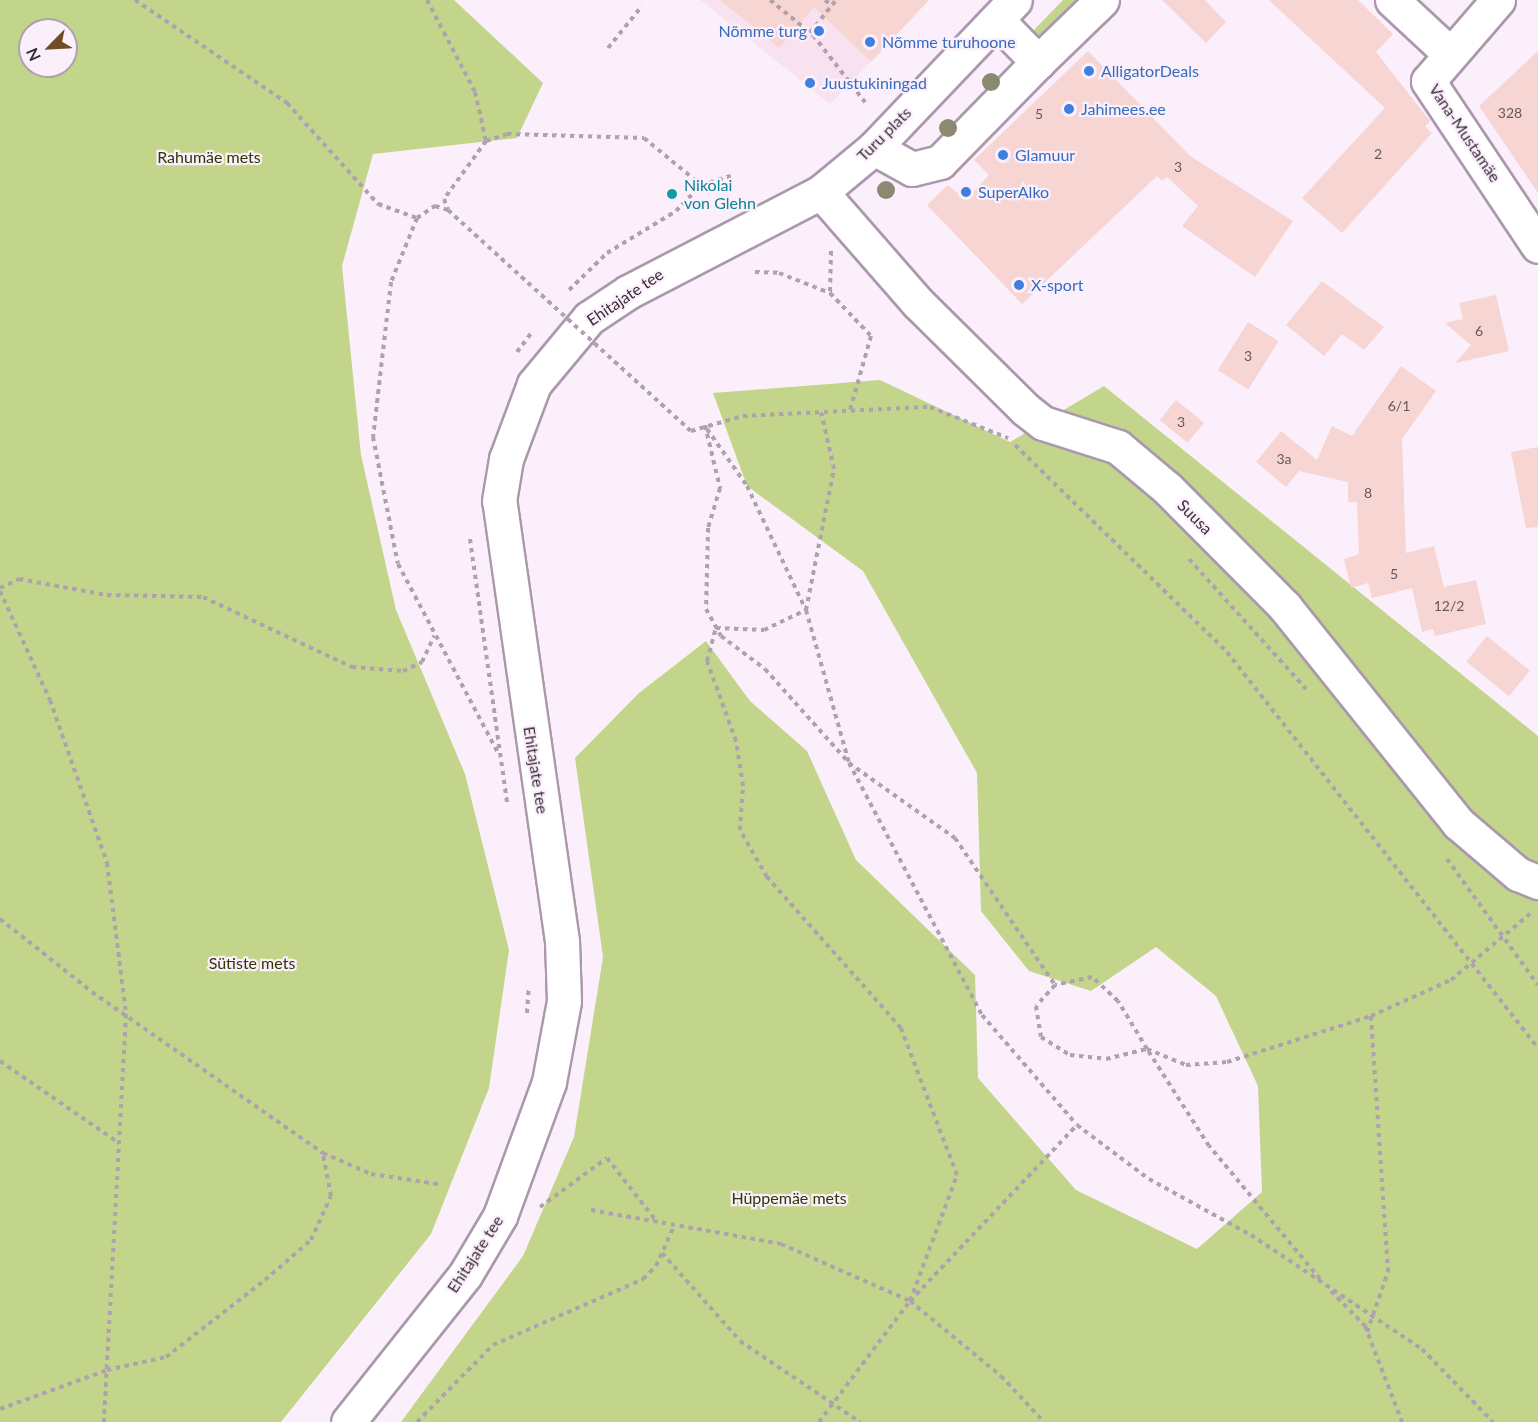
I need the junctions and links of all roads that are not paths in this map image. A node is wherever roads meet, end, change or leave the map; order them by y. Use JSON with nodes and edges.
{"nodes":[{"id":1,"x":1102,"y":0,"type":"edge"},
{"id":2,"x":1392,"y":0,"type":"edge"},
{"id":3,"x":1498,"y":0,"type":"edge"},
{"id":4,"x":1006,"y":10,"type":"edge"},
{"id":5,"x":1448,"y":52,"type":"junction"},
{"id":6,"x":1038,"y":62,"type":"junction"},
{"id":7,"x":874,"y":147,"type":"junction"},
{"id":8,"x":808,"y":200,"type":"junction"},
{"id":9,"x":1538,"y":246,"type":"edge"},
{"id":10,"x":1538,"y":882,"type":"edge"},
{"id":11,"x":348,"y":1422,"type":"edge"}],
"edges":[{"from":1,"to":6,"type":"main road"},
{"from":2,"to":5,"type":"main road"},
{"from":3,"to":5,"type":"main road","name":"Vana-Mustamäe"},
{"from":4,"to":6,"type":"main road"},
{"from":4,"to":7,"type":"main road","name":"Turu plats"},
{"from":5,"to":9,"type":"main road","name":"Vana-Mustamäe"},
{"from":6,"to":7,"type":"main road"},
{"from":7,"to":8,"type":"main road","name":"Turu plats"},
{"from":8,"to":10,"type":"main road","name":"Suusa"},
{"from":8,"to":11,"type":"main road","name":"Ehitajate tee"}]}
